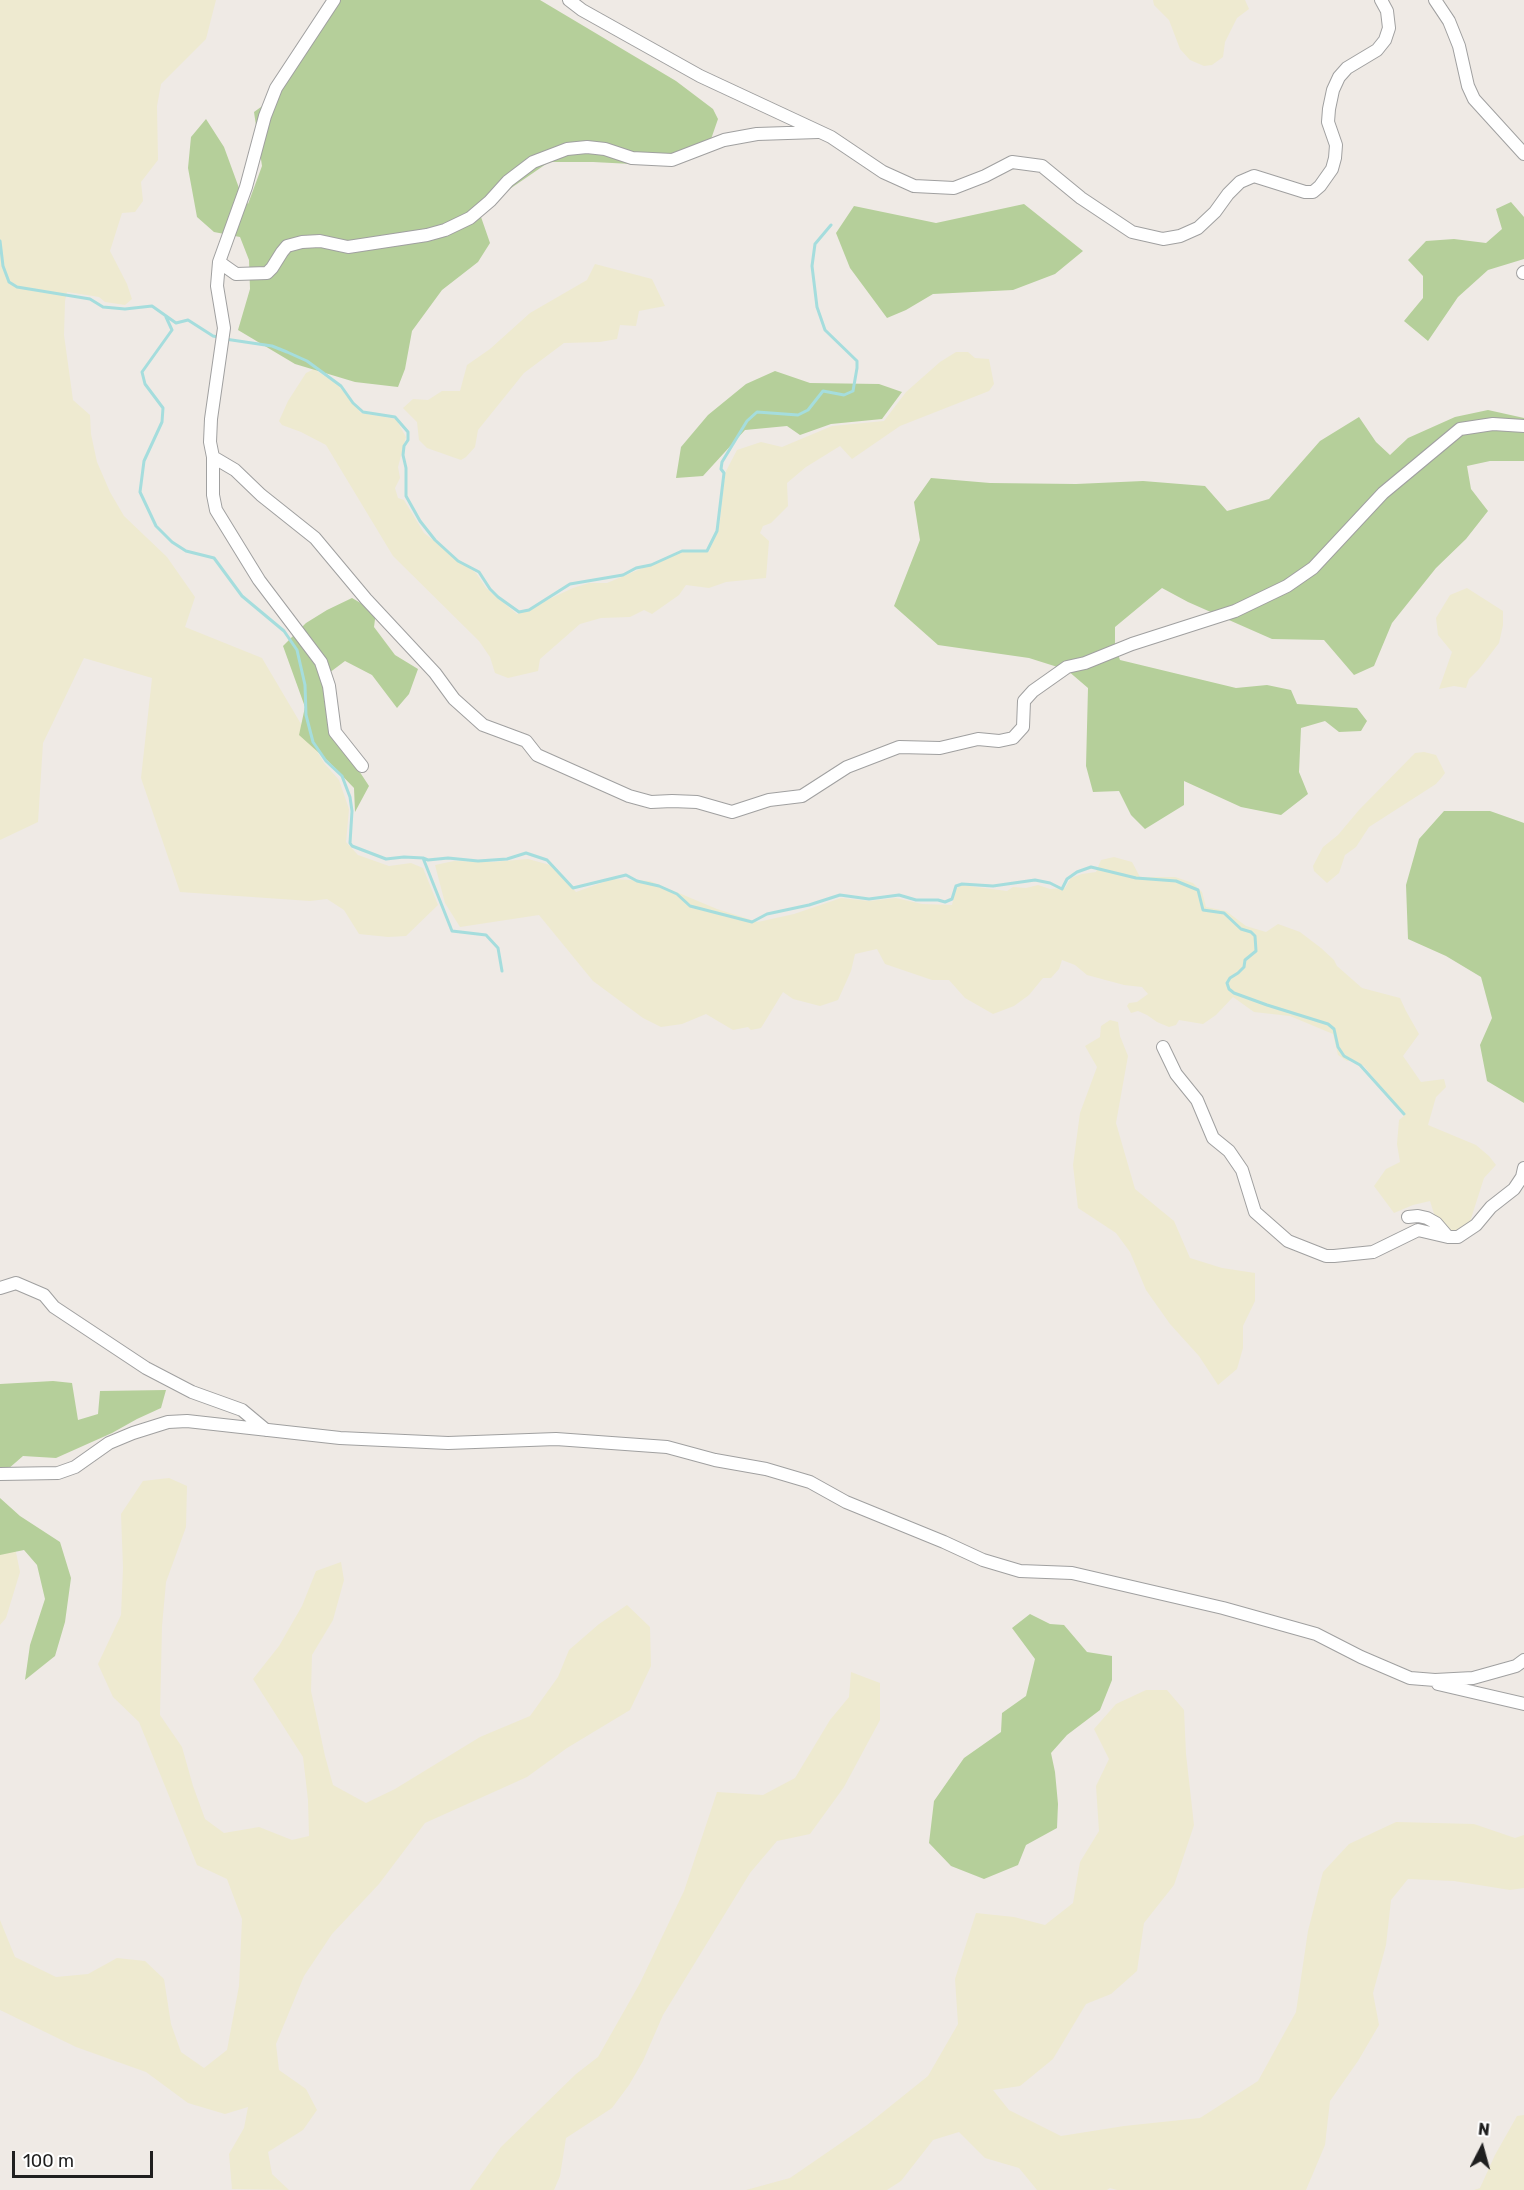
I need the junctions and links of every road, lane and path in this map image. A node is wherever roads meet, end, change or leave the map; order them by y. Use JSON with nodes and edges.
{"nodes":[{"id":1,"x":334,"y":0,"type":"edge"},
{"id":2,"x":570,"y":0,"type":"edge"},
{"id":3,"x":1380,"y":0,"type":"edge"},
{"id":4,"x":1435,"y":0,"type":"edge"},
{"id":5,"x":821,"y":132,"type":"junction"},
{"id":6,"x":1524,"y":154,"type":"edge"},
{"id":7,"x":219,"y":262,"type":"junction"},
{"id":8,"x":1524,"y":426,"type":"edge"},
{"id":9,"x":213,"y":457,"type":"junction"},
{"id":10,"x":362,"y":766,"type":"dead end"},
{"id":11,"x":1163,"y":1047,"type":"dead end"},
{"id":12,"x":1524,"y":1168,"type":"edge"},
{"id":13,"x":1408,"y":1217,"type":"dead end"},
{"id":14,"x":1449,"y":1237,"type":"junction"},
{"id":15,"x":0,"y":1288,"type":"edge"},
{"id":16,"x":267,"y":1430,"type":"junction"},
{"id":17,"x":0,"y":1474,"type":"edge"},
{"id":18,"x":1524,"y":1660,"type":"edge"},
{"id":19,"x":1410,"y":1678,"type":"junction"},
{"id":20,"x":1524,"y":1704,"type":"edge"}],
"edges":[{"from":1,"to":7,"type":"street"},
{"from":2,"to":5,"type":"street"},
{"from":3,"to":5,"type":"street"},
{"from":4,"to":6,"type":"street"},
{"from":5,"to":7,"type":"street"},
{"from":7,"to":9,"type":"street"},
{"from":8,"to":9,"type":"street"},
{"from":9,"to":10,"type":"street"},
{"from":11,"to":14,"type":"street"},
{"from":12,"to":14,"type":"street"},
{"from":13,"to":14,"type":"street"},
{"from":15,"to":16,"type":"street"},
{"from":16,"to":17,"type":"street"},
{"from":16,"to":19,"type":"street"},
{"from":18,"to":19,"type":"street"},
{"from":19,"to":20,"type":"street"}]}
